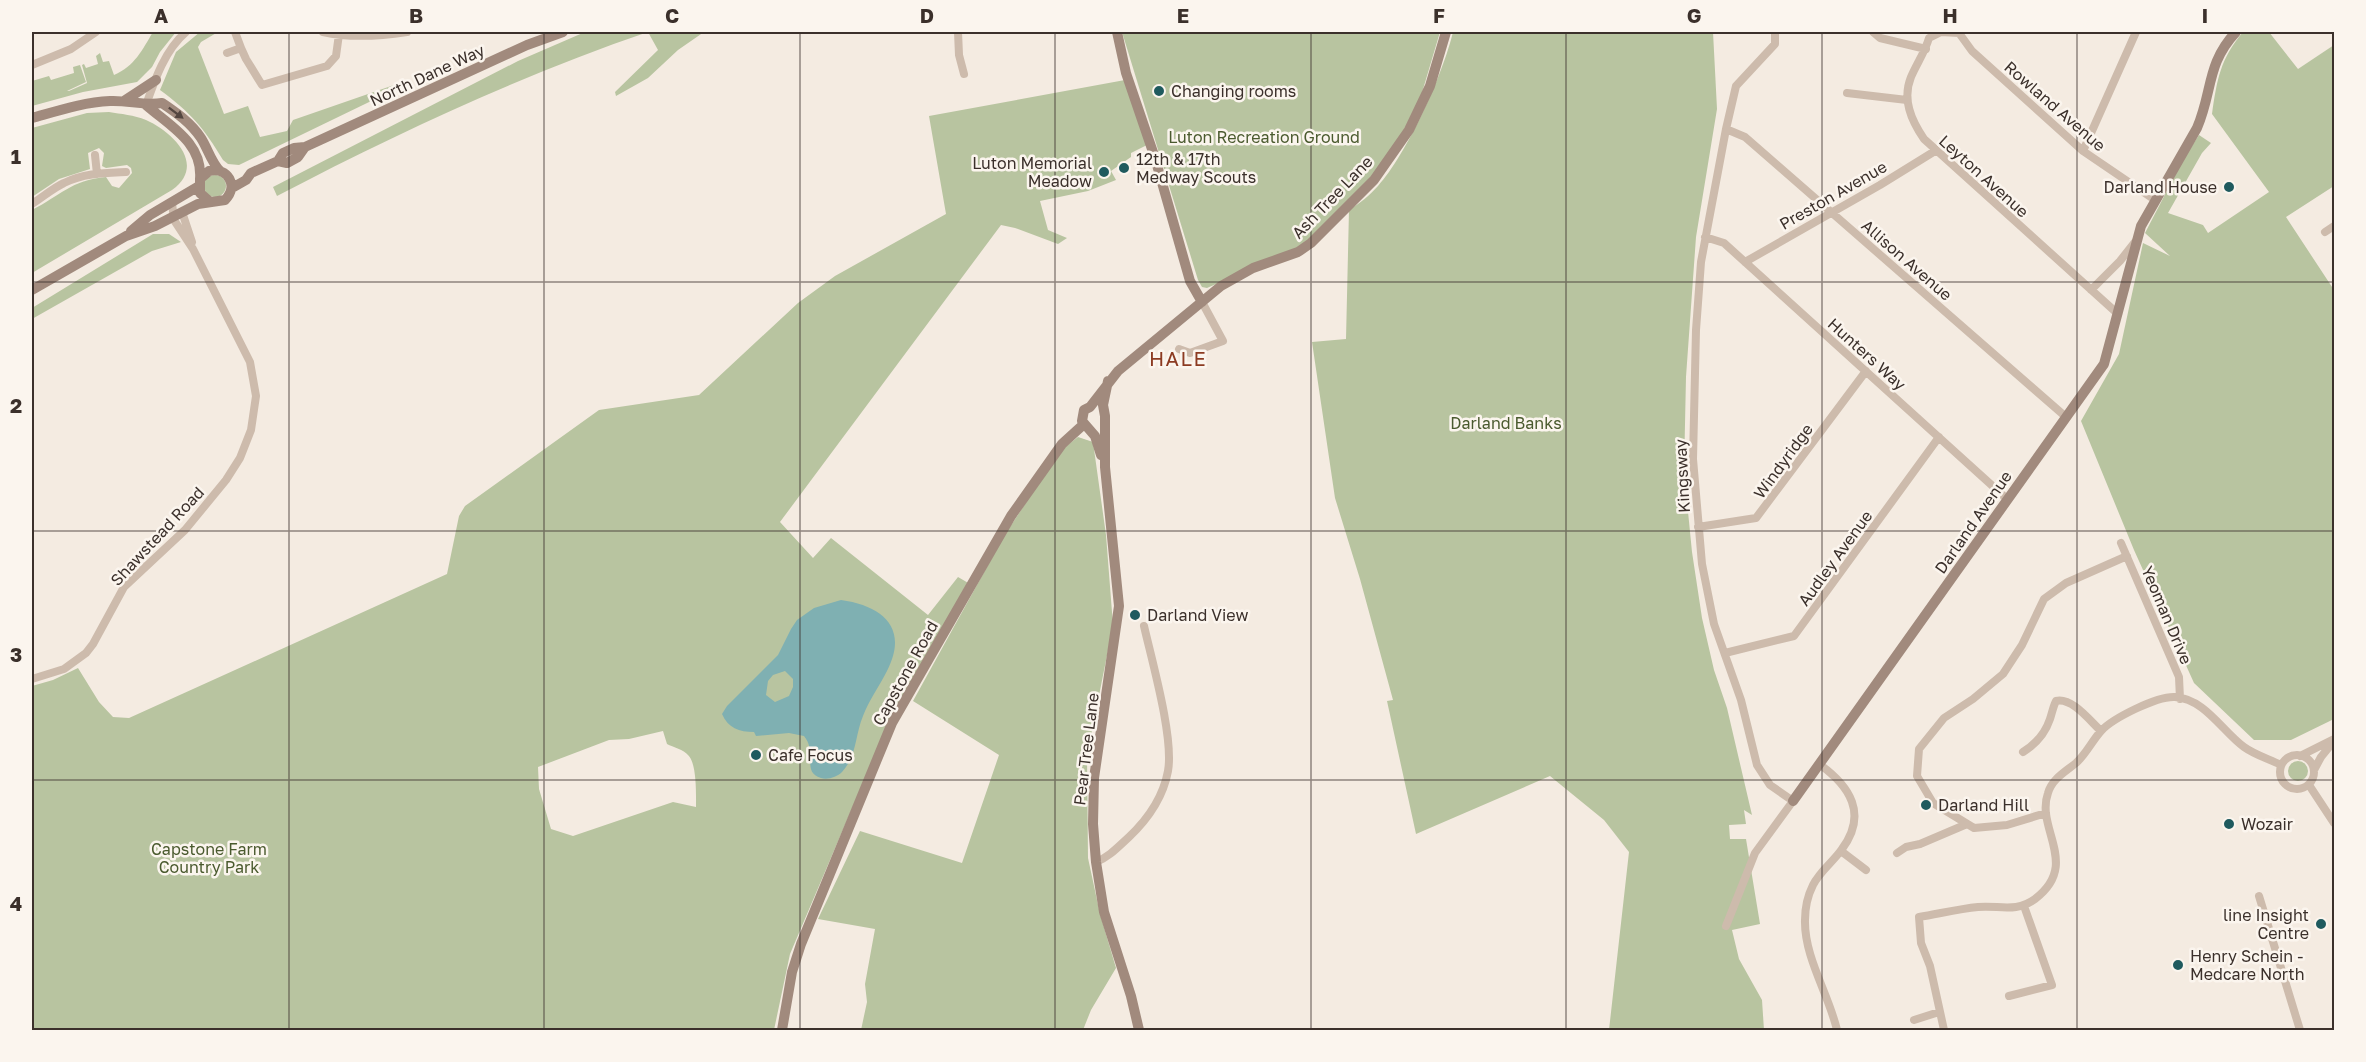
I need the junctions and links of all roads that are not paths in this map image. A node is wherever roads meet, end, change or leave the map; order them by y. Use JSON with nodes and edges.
{"nodes":[{"id":1,"x":96,"y":32,"type":"edge"},
{"id":2,"x":186,"y":32,"type":"edge"},
{"id":3,"x":235,"y":32,"type":"edge"},
{"id":4,"x":323,"y":32,"type":"edge"},
{"id":5,"x":407,"y":32,"type":"edge"},
{"id":6,"x":563,"y":32,"type":"edge"},
{"id":7,"x":958,"y":32,"type":"edge"},
{"id":8,"x":1117,"y":32,"type":"edge"},
{"id":9,"x":1446,"y":32,"type":"edge"},
{"id":10,"x":1775,"y":32,"type":"edge"},
{"id":11,"x":1873,"y":32,"type":"edge"},
{"id":12,"x":1941,"y":32,"type":"edge"},
{"id":13,"x":2136,"y":32,"type":"edge"},
{"id":14,"x":2236,"y":32,"type":"edge"},
{"id":15,"x":339,"y":34,"type":"junction"},
{"id":16,"x":241,"y":48,"type":"junction"},
{"id":17,"x":1926,"y":49,"type":"junction"},
{"id":18,"x":226,"y":53,"type":"dead end"},
{"id":19,"x":32,"y":65,"type":"edge"},
{"id":20,"x":964,"y":74,"type":"dead end"},
{"id":21,"x":156,"y":80,"type":"junction"},
{"id":22,"x":1848,"y":93,"type":"dead end"},
{"id":23,"x":1907,"y":100,"type":"junction"},
{"id":24,"x":124,"y":101,"type":"junction"},
{"id":25,"x":146,"y":105,"type":"junction"},
{"id":26,"x":32,"y":118,"type":"edge"},
{"id":27,"x":1726,"y":129,"type":"junction"},
{"id":28,"x":1935,"y":151,"type":"junction"},
{"id":29,"x":2083,"y":151,"type":"junction"},
{"id":30,"x":95,"y":155,"type":"dead end"},
{"id":31,"x":126,"y":172,"type":"dead end"},
{"id":32,"x":223,"y":172,"type":"junction"},
{"id":33,"x":251,"y":173,"type":"junction"},
{"id":34,"x":97,"y":174,"type":"junction"},
{"id":35,"x":200,"y":182,"type":"junction"},
{"id":36,"x":232,"y":188,"type":"junction"},
{"id":37,"x":2155,"y":200,"type":"junction"},
{"id":38,"x":210,"y":202,"type":"junction"},
{"id":39,"x":172,"y":203,"type":"junction"},
{"id":40,"x":32,"y":204,"type":"edge"},
{"id":41,"x":1831,"y":212,"type":"junction"},
{"id":42,"x":177,"y":215,"type":"junction"},
{"id":43,"x":2334,"y":226,"type":"edge"},
{"id":44,"x":2325,"y":232,"type":"dead end"},
{"id":45,"x":126,"y":236,"type":"junction"},
{"id":46,"x":1705,"y":237,"type":"junction"},
{"id":47,"x":2135,"y":240,"type":"junction"},
{"id":48,"x":1745,"y":262,"type":"junction"},
{"id":49,"x":32,"y":290,"type":"edge"},
{"id":50,"x":2091,"y":290,"type":"junction"},
{"id":51,"x":1202,"y":302,"type":"junction"},
{"id":52,"x":2118,"y":314,"type":"junction"},
{"id":53,"x":1179,"y":349,"type":"dead end"},
{"id":54,"x":1866,"y":371,"type":"junction"},
{"id":55,"x":1108,"y":381,"type":"junction"},
{"id":56,"x":1090,"y":406,"type":"junction"},
{"id":57,"x":1104,"y":416,"type":"junction"},
{"id":58,"x":2066,"y":417,"type":"junction"},
{"id":59,"x":1087,"y":426,"type":"junction"},
{"id":60,"x":1939,"y":437,"type":"junction"},
{"id":61,"x":1105,"y":467,"type":"junction"},
{"id":62,"x":2007,"y":499,"type":"junction"},
{"id":63,"x":1698,"y":527,"type":"junction"},
{"id":64,"x":2121,"y":543,"type":"dead end"},
{"id":65,"x":2127,"y":556,"type":"junction"},
{"id":66,"x":1144,"y":626,"type":"dead end"},
{"id":67,"x":1725,"y":653,"type":"junction"},
{"id":68,"x":32,"y":679,"type":"edge"},
{"id":69,"x":2180,"y":699,"type":"junction"},
{"id":70,"x":2101,"y":731,"type":"junction"},
{"id":71,"x":2334,"y":739,"type":"edge"},
{"id":72,"x":2023,"y":752,"type":"dead end"},
{"id":73,"x":2300,"y":756,"type":"junction"},
{"id":74,"x":1819,"y":764,"type":"junction"},
{"id":75,"x":2281,"y":765,"type":"junction"},
{"id":76,"x":2314,"y":770,"type":"junction"},
{"id":77,"x":2309,"y":785,"type":"junction"},
{"id":78,"x":1793,"y":801,"type":"junction"},
{"id":79,"x":2046,"y":813,"type":"junction"},
{"id":80,"x":2334,"y":822,"type":"edge"},
{"id":81,"x":1967,"y":824,"type":"junction"},
{"id":82,"x":1841,"y":851,"type":"junction"},
{"id":83,"x":1897,"y":853,"type":"dead end"},
{"id":84,"x":1096,"y":862,"type":"junction"},
{"id":85,"x":1866,"y":870,"type":"dead end"},
{"id":86,"x":2259,"y":896,"type":"dead end"},
{"id":87,"x":2024,"y":906,"type":"junction"},
{"id":88,"x":1726,"y":926,"type":"dead end"},
{"id":89,"x":2009,"y":996,"type":"dead end"},
{"id":90,"x":1939,"y":1012,"type":"junction"},
{"id":91,"x":1914,"y":1020,"type":"dead end"},
{"id":92,"x":782,"y":1030,"type":"edge"},
{"id":93,"x":1139,"y":1030,"type":"edge"},
{"id":94,"x":1836,"y":1030,"type":"edge"},
{"id":95,"x":1944,"y":1030,"type":"edge"},
{"id":96,"x":2300,"y":1030,"type":"edge"}],
"edges":[{"from":1,"to":19,"type":"street"},
{"from":2,"to":21,"type":"street"},
{"from":3,"to":16,"type":"street"},
{"from":4,"to":15,"type":"street"},
{"from":5,"to":15,"type":"street"},
{"from":6,"to":33,"type":"street","name":"North Dane Way"},
{"from":7,"to":20,"type":"street"},
{"from":8,"to":51,"type":"street"},
{"from":9,"to":51,"type":"street","name":"Ash Tree Lane"},
{"from":10,"to":27,"type":"street","name":"Kingsway"},
{"from":11,"to":17,"type":"street"},
{"from":12,"to":17,"type":"street"},
{"from":12,"to":29,"type":"street","name":"Rowland Avenue"},
{"from":13,"to":29,"type":"street"},
{"from":14,"to":37,"type":"street","name":"Darland Avenue"},
{"from":15,"to":16,"type":"street"},
{"from":16,"to":18,"type":"street"},
{"from":17,"to":23,"type":"street"},
{"from":21,"to":24,"type":"street"},
{"from":21,"to":25,"type":"street"},
{"from":22,"to":23,"type":"street"},
{"from":23,"to":28,"type":"street","name":"Leyton Avenue"},
{"from":24,"to":25,"type":"street"},
{"from":24,"to":26,"type":"street"},
{"from":25,"to":32,"type":"street","one_way":true},
{"from":25,"to":35,"type":"street"},
{"from":27,"to":41,"type":"street","name":"Allison Avenue"},
{"from":27,"to":46,"type":"street","name":"Kingsway"},
{"from":28,"to":41,"type":"street","name":"Preston Avenue"},
{"from":28,"to":50,"type":"street","name":"Leyton Avenue"},
{"from":29,"to":37,"type":"street","name":"Rowland Avenue"},
{"from":30,"to":34,"type":"street"},
{"from":31,"to":34,"type":"street"},
{"from":32,"to":33,"type":"street","name":"North Dane Way"},
{"from":32,"to":35,"type":"street"},
{"from":32,"to":36,"type":"street"},
{"from":33,"to":36,"type":"street","name":"North Dane Way"},
{"from":34,"to":40,"type":"street"},
{"from":35,"to":38,"type":"street"},
{"from":35,"to":39,"type":"street"},
{"from":36,"to":38,"type":"street"},
{"from":37,"to":47,"type":"street","name":"Darland Avenue"},
{"from":38,"to":42,"type":"street"},
{"from":39,"to":42,"type":"street","name":"Shawstead Road"},
{"from":39,"to":45,"type":"street"},
{"from":41,"to":48,"type":"street","name":"Preston Avenue"},
{"from":41,"to":58,"type":"street","name":"Allison Avenue"},
{"from":42,"to":45,"type":"street"},
{"from":42,"to":68,"type":"street","name":"Shawstead Road"},
{"from":43,"to":44,"type":"street"},
{"from":45,"to":49,"type":"street"},
{"from":46,"to":48,"type":"street","name":"Hunters Way"},
{"from":46,"to":63,"type":"street","name":"Kingsway"},
{"from":47,"to":50,"type":"street","name":"Darland Avenue"},
{"from":47,"to":52,"type":"street","name":"Darland Avenue"},
{"from":48,"to":54,"type":"street","name":"Hunters Way"},
{"from":50,"to":52,"type":"street","name":"Leyton Avenue"},
{"from":51,"to":53,"type":"street"},
{"from":51,"to":55,"type":"street"},
{"from":52,"to":58,"type":"street","name":"Darland Avenue"},
{"from":54,"to":60,"type":"street","name":"Hunters Way"},
{"from":54,"to":63,"type":"street","name":"Windyridge"},
{"from":55,"to":56,"type":"street"},
{"from":55,"to":57,"type":"street"},
{"from":56,"to":57,"type":"street"},
{"from":56,"to":59,"type":"street"},
{"from":57,"to":59,"type":"street"},
{"from":57,"to":61,"type":"street","name":"Pear Tree Lane"},
{"from":58,"to":62,"type":"street","name":"Darland Avenue"},
{"from":59,"to":61,"type":"street","name":"Pear Tree Lane"},
{"from":59,"to":92,"type":"street","name":"Capstone Road"},
{"from":60,"to":62,"type":"street","name":"Hunters Way"},
{"from":60,"to":67,"type":"street","name":"Audley Avenue"},
{"from":61,"to":84,"type":"street","name":"Pear Tree Lane"},
{"from":62,"to":74,"type":"street","name":"Darland Avenue"},
{"from":63,"to":67,"type":"street","name":"Kingsway"},
{"from":64,"to":65,"type":"street","name":"Yeoman Drive"},
{"from":65,"to":69,"type":"street","name":"Yeoman Drive"},
{"from":65,"to":81,"type":"street"},
{"from":66,"to":84,"type":"street"},
{"from":67,"to":78,"type":"street","name":"Kingsway"},
{"from":69,"to":70,"type":"street"},
{"from":69,"to":75,"type":"street"},
{"from":70,"to":72,"type":"street"},
{"from":70,"to":79,"type":"street"},
{"from":71,"to":73,"type":"street"},
{"from":71,"to":76,"type":"street"},
{"from":73,"to":75,"type":"street"},
{"from":73,"to":76,"type":"street"},
{"from":74,"to":78,"type":"street","name":"Darland Avenue"},
{"from":74,"to":82,"type":"street"},
{"from":75,"to":77,"type":"street"},
{"from":76,"to":77,"type":"street"},
{"from":77,"to":80,"type":"street"},
{"from":78,"to":88,"type":"street"},
{"from":79,"to":81,"type":"street"},
{"from":79,"to":87,"type":"street"},
{"from":81,"to":83,"type":"street"},
{"from":82,"to":85,"type":"street"},
{"from":82,"to":94,"type":"street"},
{"from":84,"to":93,"type":"street","name":"Pear Tree Lane"},
{"from":86,"to":96,"type":"street"},
{"from":87,"to":89,"type":"street"},
{"from":87,"to":90,"type":"street"},
{"from":90,"to":91,"type":"street"},
{"from":90,"to":95,"type":"street"}]}
